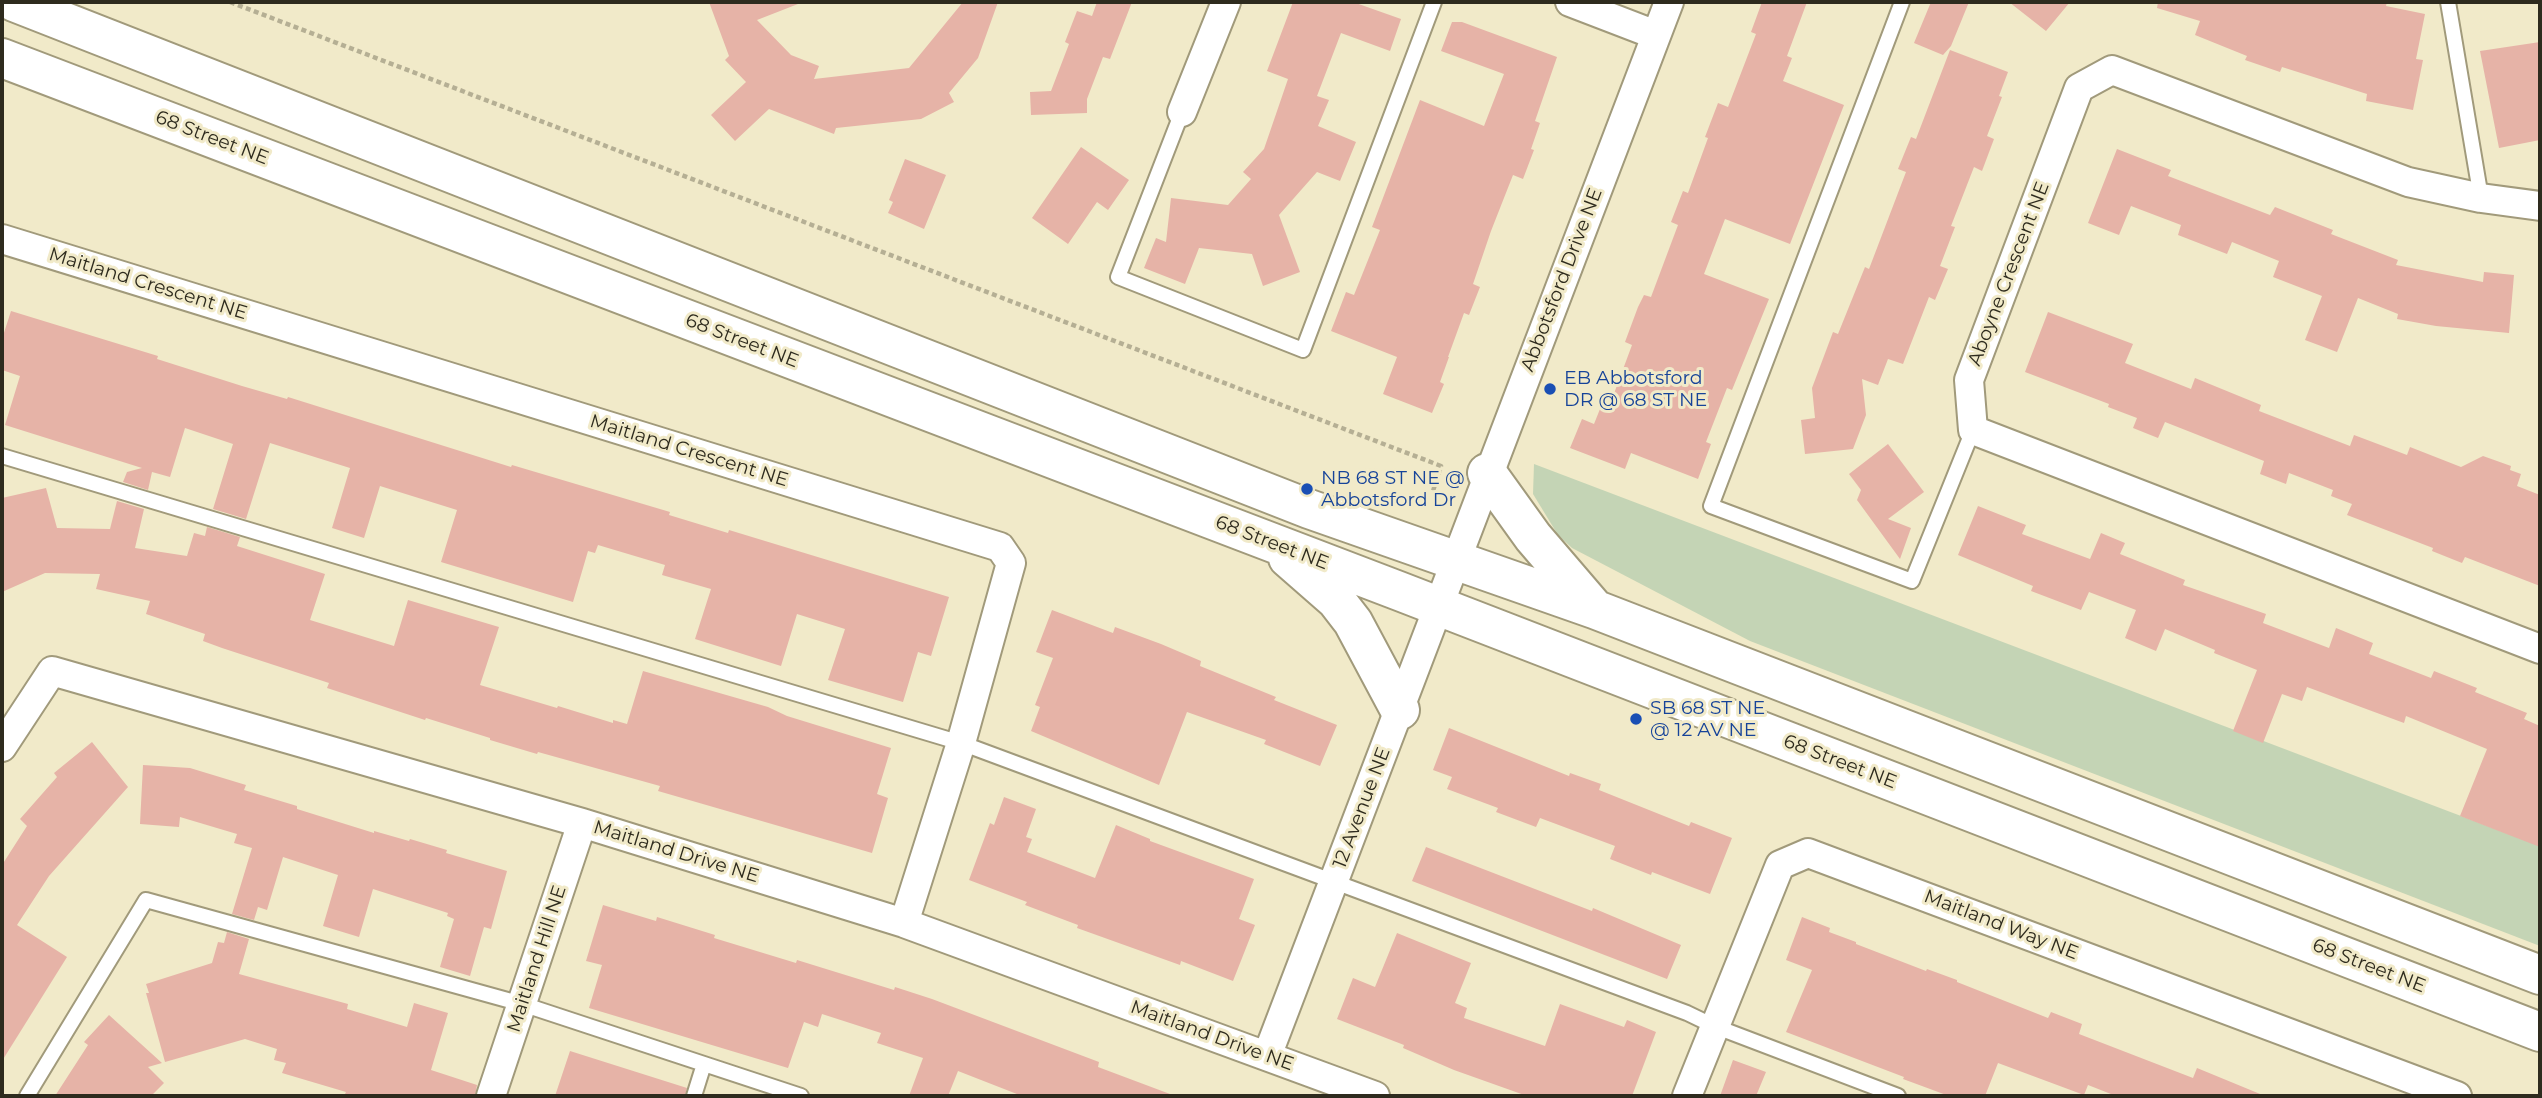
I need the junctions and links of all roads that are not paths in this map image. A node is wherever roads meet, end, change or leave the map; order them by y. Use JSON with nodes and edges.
{"nodes":[{"id":1,"x":14,"y":2,"type":"edge"},
{"id":2,"x":1226,"y":2,"type":"edge"},
{"id":3,"x":1434,"y":2,"type":"edge"},
{"id":4,"x":1570,"y":2,"type":"edge"},
{"id":5,"x":1668,"y":2,"type":"edge"},
{"id":6,"x":1902,"y":2,"type":"edge"},
{"id":7,"x":2448,"y":2,"type":"edge"},
{"id":8,"x":1656,"y":35,"type":"junction"},
{"id":9,"x":2,"y":58,"type":"edge"},
{"id":10,"x":1182,"y":112,"type":"joint"},
{"id":11,"x":2481,"y":198,"type":"junction"},
{"id":12,"x":2540,"y":206,"type":"edge"},
{"id":13,"x":2,"y":239,"type":"edge"},
{"id":14,"x":1973,"y":430,"type":"junction"},
{"id":15,"x":2,"y":456,"type":"edge"},
{"id":16,"x":1488,"y":473,"type":"junction"},
{"id":17,"x":1270,"y":543,"type":"junction"},
{"id":18,"x":1455,"y":559,"type":"junction"},
{"id":19,"x":1438,"y":607,"type":"junction"},
{"id":20,"x":1594,"y":609,"type":"junction"},
{"id":21,"x":2540,"y":649,"type":"edge"},
{"id":22,"x":1400,"y":710,"type":"junction"},
{"id":23,"x":961,"y":743,"type":"junction"},
{"id":24,"x":2,"y":747,"type":"edge"},
{"id":25,"x":582,"y":823,"type":"junction"},
{"id":26,"x":1334,"y":882,"type":"junction"},
{"id":27,"x":904,"y":923,"type":"junction"},
{"id":28,"x":2540,"y":975,"type":"edge"},
{"id":29,"x":522,"y":1004,"type":"junction"},
{"id":30,"x":1714,"y":1026,"type":"junction"},
{"id":31,"x":2540,"y":1032,"type":"edge"},
{"id":32,"x":1268,"y":1056,"type":"junction"},
{"id":33,"x":704,"y":1064,"type":"junction"},
{"id":34,"x":27,"y":1096,"type":"edge"},
{"id":35,"x":491,"y":1096,"type":"edge"},
{"id":36,"x":694,"y":1096,"type":"edge"},
{"id":37,"x":801,"y":1096,"type":"edge"},
{"id":38,"x":1375,"y":1096,"type":"edge"},
{"id":39,"x":1687,"y":1096,"type":"edge"},
{"id":40,"x":1898,"y":1096,"type":"edge"},
{"id":41,"x":2457,"y":1096,"type":"edge"}],
"edges":[{"from":1,"to":18,"type":"main road"},
{"from":2,"to":10,"type":"street"},
{"from":3,"to":10,"type":"lane"},
{"from":4,"to":8,"type":"street"},
{"from":5,"to":8,"type":"street","name":"Abbotsford Drive NE"},
{"from":6,"to":14,"type":"lane"},
{"from":7,"to":11,"type":"lane"},
{"from":8,"to":16,"type":"street","name":"Abbotsford Drive NE"},
{"from":9,"to":17,"type":"main road","name":"68 Street NE"},
{"from":11,"to":12,"type":"street","name":"Aboyne Crescent NE"},
{"from":11,"to":14,"type":"street","name":"Aboyne Crescent NE"},
{"from":13,"to":23,"type":"street","name":"Maitland Crescent NE"},
{"from":14,"to":21,"type":"street"},
{"from":15,"to":23,"type":"lane"},
{"from":16,"to":18,"type":"street","name":"Abbotsford Drive NE"},
{"from":16,"to":20,"type":"main road"},
{"from":17,"to":19,"type":"main road","name":"68 Street NE"},
{"from":17,"to":22,"type":"main road"},
{"from":18,"to":19,"type":"street","name":"12 Avenue NE"},
{"from":18,"to":20,"type":"main road"},
{"from":19,"to":22,"type":"street","name":"12 Avenue NE"},
{"from":19,"to":31,"type":"main road","name":"68 Street NE"},
{"from":20,"to":28,"type":"main road"},
{"from":22,"to":26,"type":"street","name":"12 Avenue NE"},
{"from":23,"to":26,"type":"lane"},
{"from":23,"to":27,"type":"street","name":"Maitland Crescent NE"},
{"from":24,"to":25,"type":"street","name":"Maitland Drive NE"},
{"from":25,"to":27,"type":"street","name":"Maitland Drive NE"},
{"from":25,"to":29,"type":"street","name":"Maitland Hill NE"},
{"from":26,"to":30,"type":"lane"},
{"from":26,"to":32,"type":"street","name":"12 Avenue NE"},
{"from":27,"to":32,"type":"street","name":"Maitland Drive NE"},
{"from":29,"to":33,"type":"lane"},
{"from":29,"to":34,"type":"lane"},
{"from":29,"to":35,"type":"street","name":"Maitland Hill NE"},
{"from":30,"to":39,"type":"street","name":"Maitland Way NE"},
{"from":30,"to":40,"type":"lane"},
{"from":30,"to":41,"type":"street","name":"Maitland Way NE"},
{"from":32,"to":38,"type":"street","name":"Maitland Drive NE"},
{"from":33,"to":36,"type":"lane"},
{"from":33,"to":37,"type":"lane"}]}
